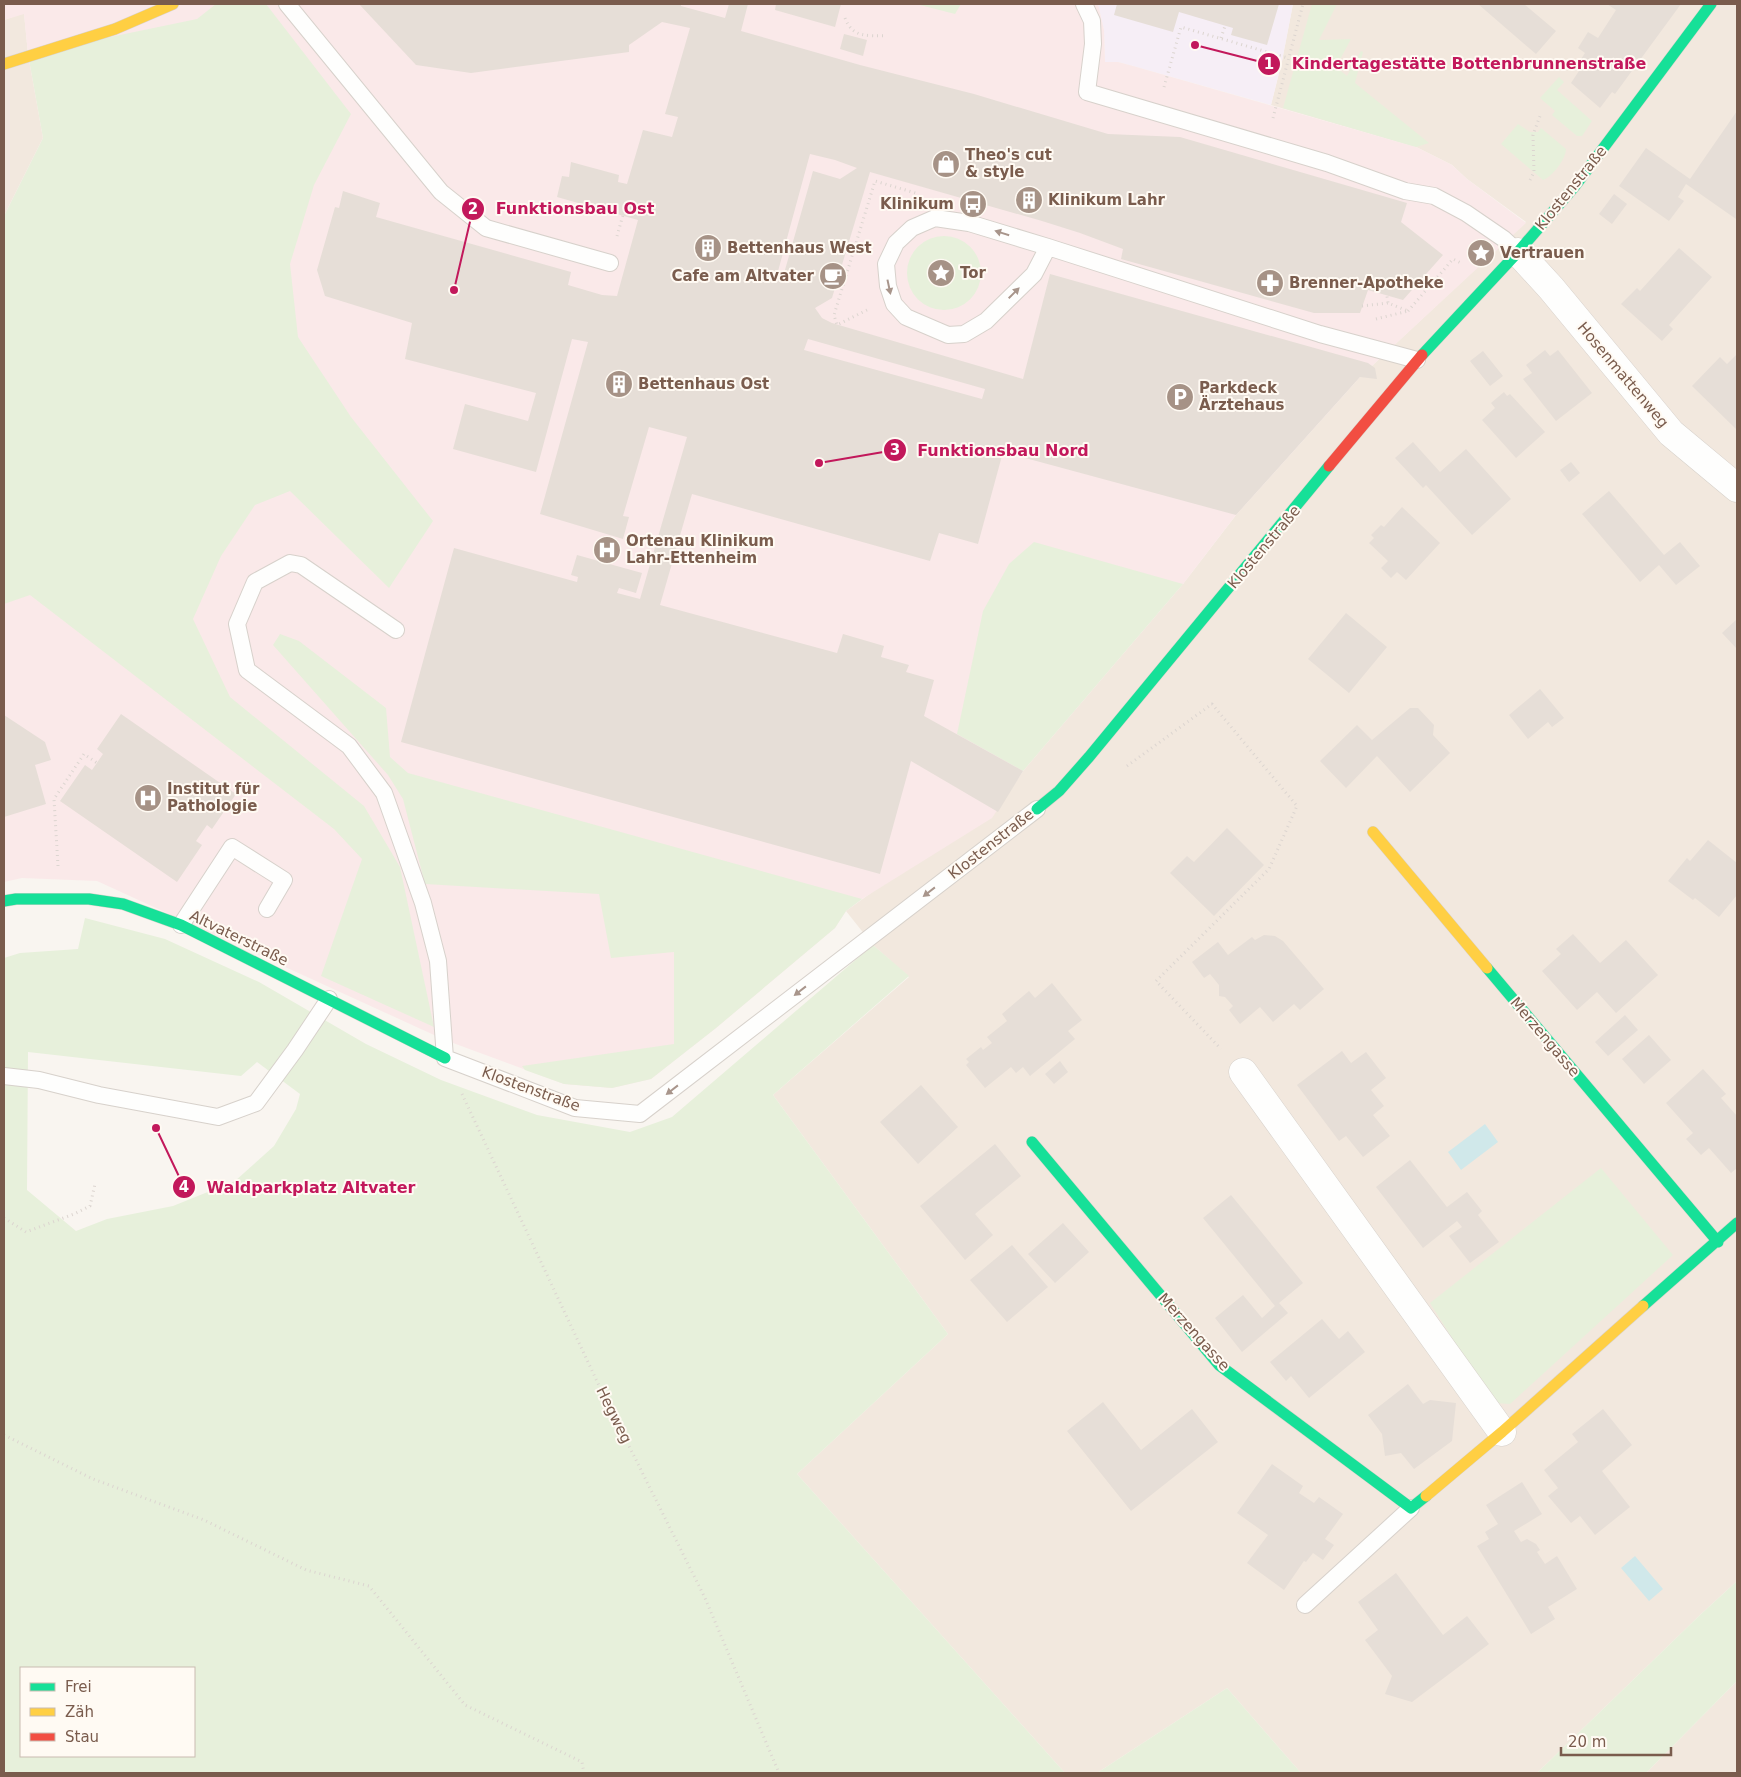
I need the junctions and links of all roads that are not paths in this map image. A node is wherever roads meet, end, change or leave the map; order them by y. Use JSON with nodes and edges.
{"nodes":[{"id":1,"x":173,"y":4,"type":"edge"},
{"id":2,"x":287,"y":4,"type":"edge"},
{"id":3,"x":1084,"y":4,"type":"edge"},
{"id":4,"x":1710,"y":4,"type":"edge"},
{"id":5,"x":4,"y":64,"type":"edge"},
{"id":6,"x":1048,"y":247,"type":"junction"},
{"id":7,"x":1518,"y":252,"type":"junction"},
{"id":8,"x":610,"y":263,"type":"dead end"},
{"id":9,"x":1417,"y":360,"type":"junction"},
{"id":10,"x":1737,"y":488,"type":"edge"},
{"id":11,"x":396,"y":630,"type":"dead end"},
{"id":12,"x":1037,"y":809,"type":"joint"},
{"id":13,"x":1373,"y":832,"type":"dead end"},
{"id":14,"x":4,"y":901,"type":"edge"},
{"id":15,"x":266,"y":909,"type":"dead end"},
{"id":16,"x":181,"y":925,"type":"junction"},
{"id":17,"x":329,"y":999,"type":"junction"},
{"id":18,"x":445,"y":1058,"type":"junction"},
{"id":19,"x":1243,"y":1072,"type":"road end"},
{"id":20,"x":4,"y":1076,"type":"edge"},
{"id":21,"x":1032,"y":1142,"type":"dead end"},
{"id":22,"x":1737,"y":1223,"type":"edge"},
{"id":23,"x":1718,"y":1242,"type":"junction"},
{"id":24,"x":1502,"y":1432,"type":"junction"},
{"id":25,"x":1411,"y":1508,"type":"junction"},
{"id":26,"x":1305,"y":1605,"type":"dead end"}],
"edges":[{"from":1,"to":5,"type":"street"},
{"from":2,"to":8,"type":"lane"},
{"from":3,"to":7,"type":"lane"},
{"from":4,"to":7,"type":"street","name":"Klostenstraße"},
{"from":6,"to":6,"type":"lane","one_way":true},
{"from":6,"to":9,"type":"lane"},
{"from":7,"to":9,"type":"street","name":"Klostenstraße"},
{"from":7,"to":10,"type":"street","name":"Hosenmattenweg"},
{"from":9,"to":12,"type":"street","name":"Klostenstraße"},
{"from":11,"to":18,"type":"lane"},
{"from":12,"to":18,"type":"lane","name":"Klostenstraße","one_way":true},
{"from":13,"to":23,"type":"street","name":"Merzengasse"},
{"from":14,"to":16,"type":"street","name":"Altvaterstraße"},
{"from":15,"to":16,"type":"lane"},
{"from":16,"to":17,"type":"street","name":"Altvaterstraße"},
{"from":17,"to":18,"type":"street","name":"Altvaterstraße"},
{"from":17,"to":20,"type":"lane"},
{"from":19,"to":24,"type":"street"},
{"from":21,"to":25,"type":"street","name":"Merzengasse"},
{"from":22,"to":23,"type":"street"},
{"from":23,"to":24,"type":"street"},
{"from":24,"to":25,"type":"street"},
{"from":25,"to":26,"type":"lane"}]}
